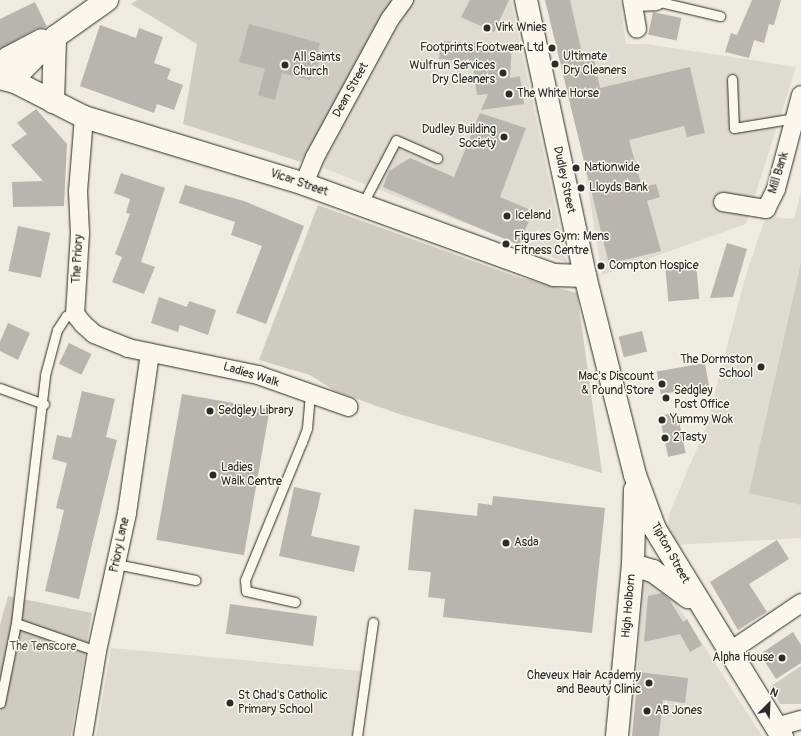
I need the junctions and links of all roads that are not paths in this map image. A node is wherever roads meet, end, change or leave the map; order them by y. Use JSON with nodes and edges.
{"nodes":[{"id":1,"x":107,"y":0,"type":"edge"},
{"id":2,"x":404,"y":0,"type":"edge"},
{"id":3,"x":526,"y":0,"type":"edge"},
{"id":4,"x":633,"y":1,"type":"edge"},
{"id":5,"x":656,"y":1,"type":"joint"},
{"id":6,"x":720,"y":16,"type":"dead end"},
{"id":7,"x":637,"y":29,"type":"dead end"},
{"id":8,"x":55,"y":37,"type":"junction"},
{"id":9,"x":5,"y":77,"type":"edge"},
{"id":10,"x":732,"y":79,"type":"dead end"},
{"id":11,"x":801,"y":95,"type":"edge"},
{"id":12,"x":53,"y":102,"type":"junction"},
{"id":13,"x":84,"y":117,"type":"junction"},
{"id":14,"x":795,"y":118,"type":"junction"},
{"id":15,"x":795,"y":140,"type":"edge"},
{"id":16,"x":437,"y":158,"type":"dead end"},
{"id":17,"x":304,"y":184,"type":"junction"},
{"id":18,"x":723,"y":202,"type":"dead end"},
{"id":19,"x":362,"y":205,"type":"junction"},
{"id":20,"x":585,"y":276,"type":"junction"},
{"id":21,"x":75,"y":314,"type":"junction"},
{"id":22,"x":150,"y":354,"type":"junction"},
{"id":23,"x":0,"y":388,"type":"edge"},
{"id":24,"x":310,"y":394,"type":"junction"},
{"id":25,"x":44,"y":404,"type":"junction"},
{"id":26,"x":349,"y":407,"type":"dead end"},
{"id":27,"x":635,"y":475,"type":"junction"},
{"id":28,"x":116,"y":564,"type":"junction"},
{"id":29,"x":633,"y":565,"type":"junction"},
{"id":30,"x":196,"y":580,"type":"dead end"},
{"id":31,"x":295,"y":602,"type":"dead end"},
{"id":32,"x":801,"y":603,"type":"edge"},
{"id":33,"x":700,"y":606,"type":"junction"},
{"id":34,"x":16,"y":622,"type":"junction"},
{"id":35,"x":373,"y":622,"type":"dead end"},
{"id":36,"x":97,"y":651,"type":"junction"},
{"id":37,"x":729,"y":652,"type":"junction"},
{"id":38,"x":0,"y":703,"type":"edge"},
{"id":39,"x":801,"y":720,"type":"edge"},
{"id":40,"x":779,"y":732,"type":"edge"},
{"id":41,"x":83,"y":736,"type":"edge"},
{"id":42,"x":357,"y":736,"type":"edge"},
{"id":43,"x":617,"y":736,"type":"edge"}],
"edges":[{"from":1,"to":8,"type":"main road"},
{"from":2,"to":17,"type":"street","name":"Dean Street"},
{"from":3,"to":20,"type":"main road","name":"Dudley Street"},
{"from":4,"to":5,"type":"street"},
{"from":4,"to":7,"type":"street"},
{"from":5,"to":6,"type":"lane"},
{"from":8,"to":9,"type":"main road"},
{"from":8,"to":12,"type":"main road"},
{"from":9,"to":12,"type":"main road","name":"Vicar Street"},
{"from":10,"to":14,"type":"lane"},
{"from":11,"to":14,"type":"street","name":"Mill Bank"},
{"from":12,"to":13,"type":"main road","name":"Vicar Street"},
{"from":13,"to":17,"type":"main road","name":"Vicar Street"},
{"from":13,"to":21,"type":"street","name":"The Priory"},
{"from":14,"to":15,"type":"street","name":"Mill Bank"},
{"from":15,"to":18,"type":"street","name":"Mill Bank"},
{"from":16,"to":19,"type":"lane"},
{"from":17,"to":19,"type":"main road","name":"Vicar Street"},
{"from":19,"to":20,"type":"main road","name":"Vicar Street"},
{"from":20,"to":27,"type":"main road","name":"Dudley Street"},
{"from":21,"to":22,"type":"street"},
{"from":21,"to":25,"type":"lane"},
{"from":22,"to":24,"type":"street","name":"Ladies Walk"},
{"from":22,"to":28,"type":"street","name":"Priory Lane"},
{"from":23,"to":25,"type":"lane"},
{"from":24,"to":26,"type":"street","name":"Ladies Walk"},
{"from":24,"to":31,"type":"lane"},
{"from":25,"to":34,"type":"lane"},
{"from":27,"to":29,"type":"main road","name":"High Holborn"},
{"from":27,"to":33,"type":"main road","name":"Tipton Street"},
{"from":28,"to":30,"type":"lane"},
{"from":28,"to":36,"type":"street","name":"Priory Lane"},
{"from":29,"to":33,"type":"main road","name":"Tipton Street"},
{"from":29,"to":43,"type":"main road","name":"High Holborn"},
{"from":32,"to":37,"type":"street"},
{"from":33,"to":37,"type":"main road","name":"Tipton Street"},
{"from":34,"to":36,"type":"lane"},
{"from":34,"to":38,"type":"lane"},
{"from":35,"to":42,"type":"lane"},
{"from":36,"to":41,"type":"street","name":"Priory Lane"},
{"from":37,"to":40,"type":"main road","name":"Tipton Street"},
{"from":39,"to":40,"type":"street"}]}
